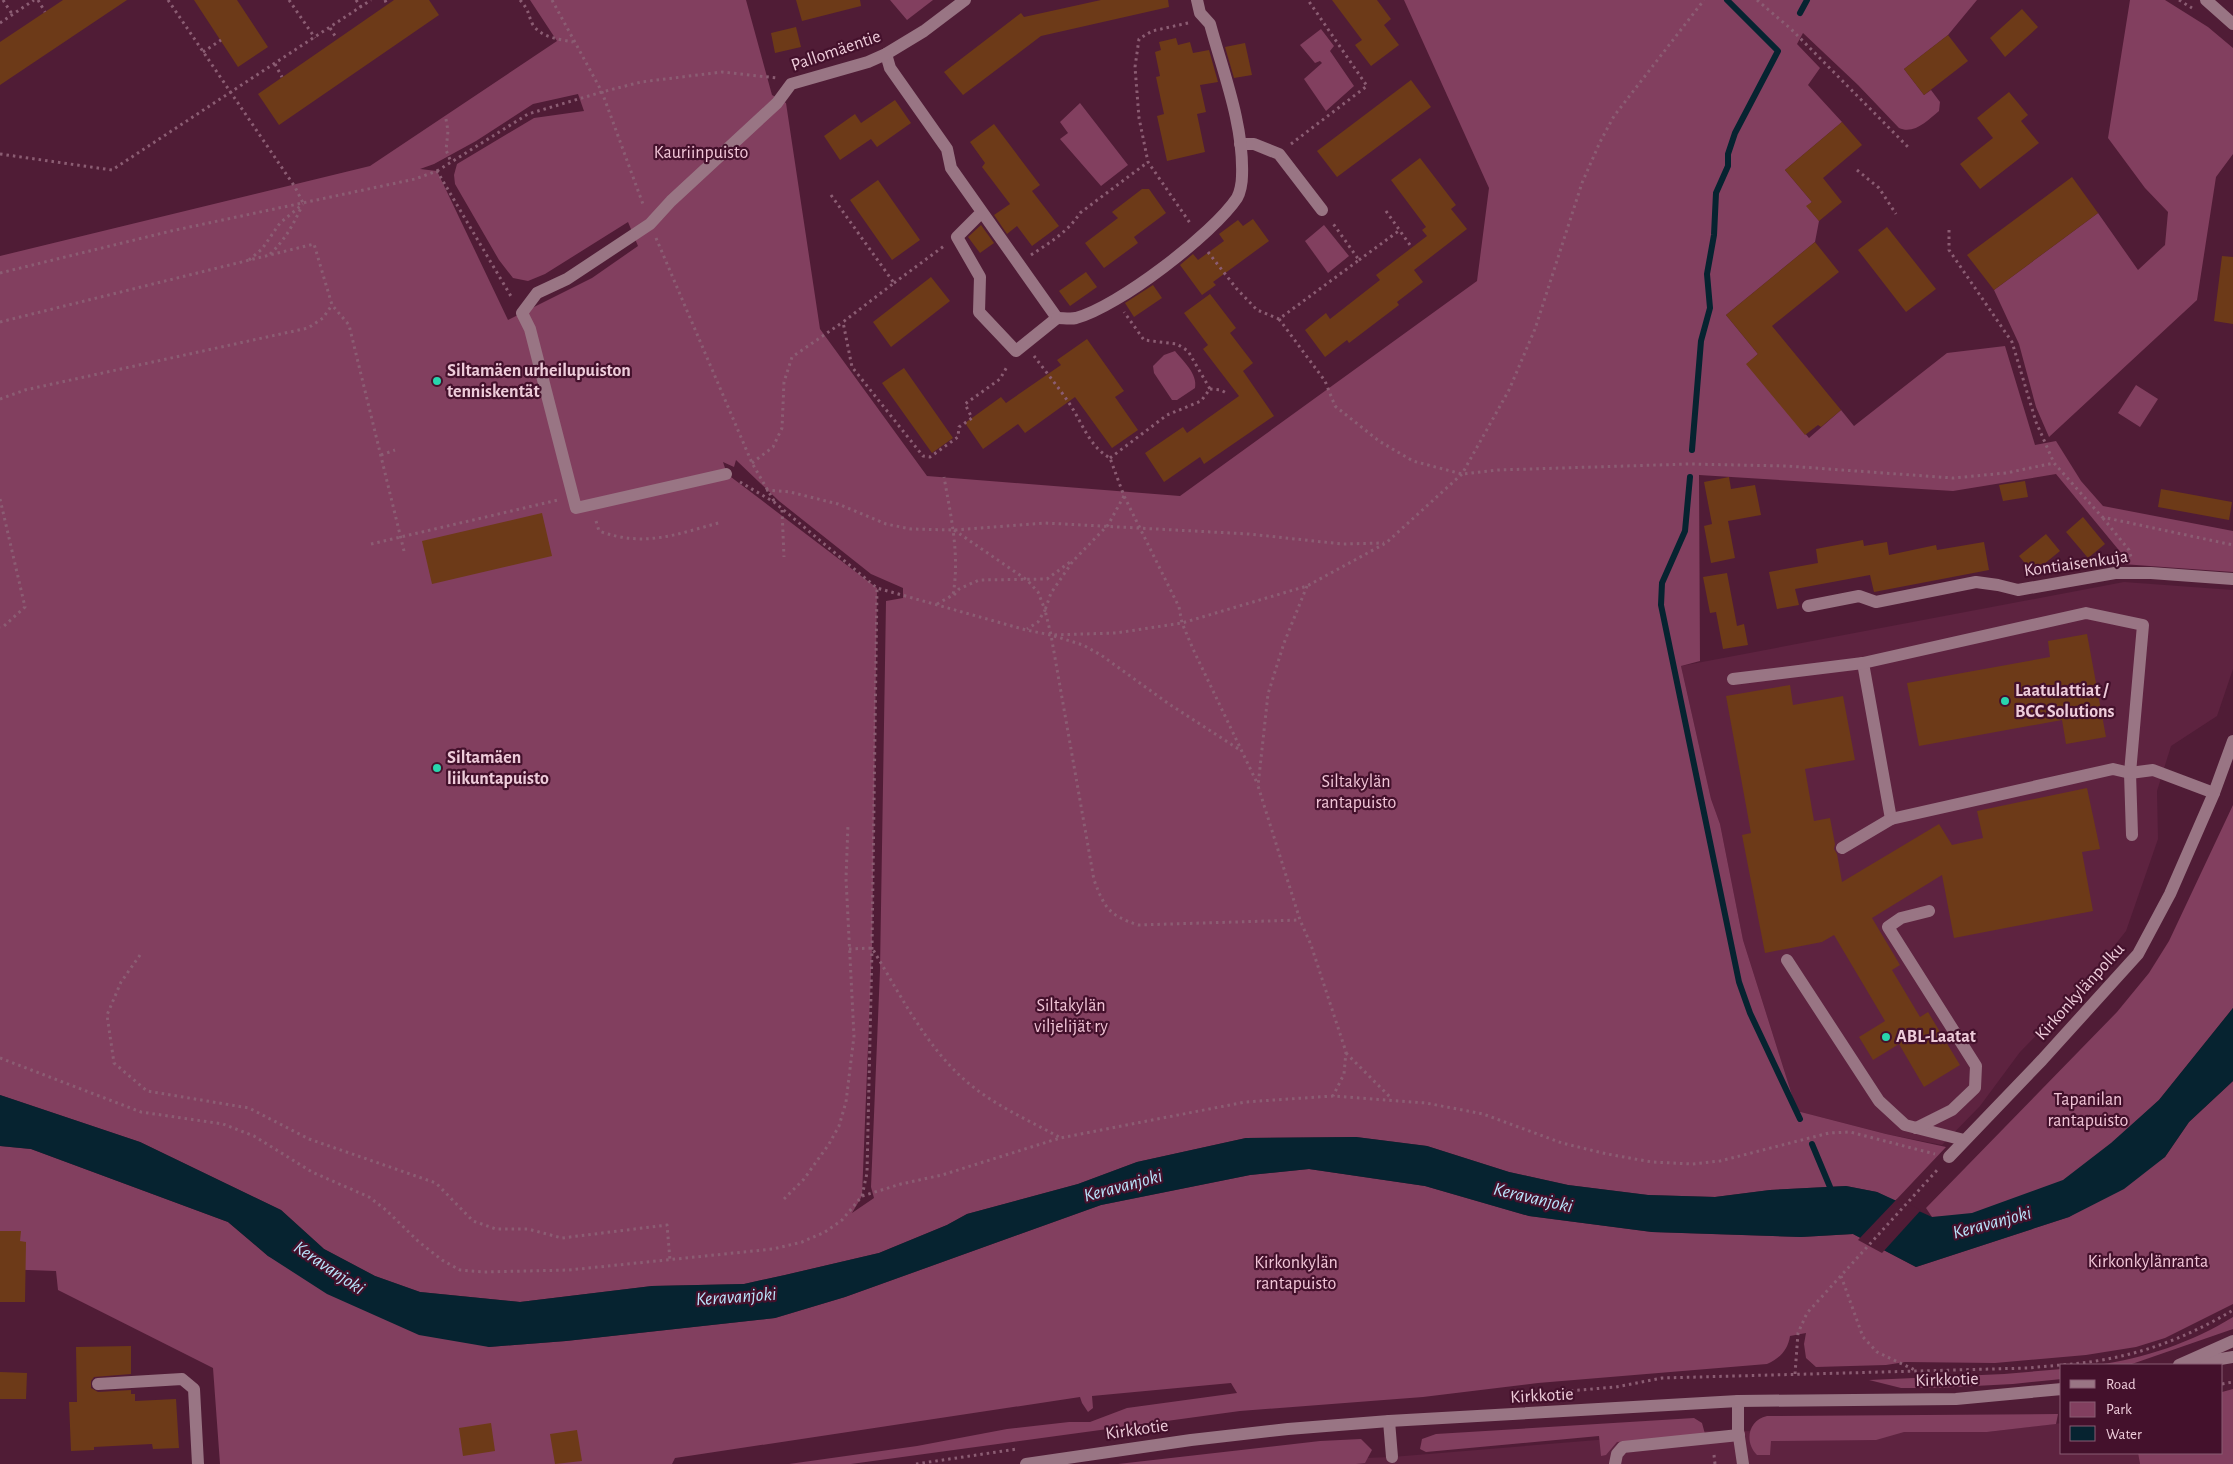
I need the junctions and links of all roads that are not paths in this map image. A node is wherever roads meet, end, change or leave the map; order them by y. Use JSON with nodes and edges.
{"nodes":[{"id":1,"x":965,"y":0,"type":"edge"},
{"id":2,"x":1197,"y":0,"type":"edge"},
{"id":3,"x":2206,"y":0,"type":"edge"},
{"id":4,"x":2233,"y":24,"type":"edge"},
{"id":5,"x":886,"y":54,"type":"junction"},
{"id":6,"x":1240,"y":144,"type":"junction"},
{"id":7,"x":1322,"y":210,"type":"dead end"},
{"id":8,"x":982,"y":212,"type":"junction"},
{"id":9,"x":1057,"y":318,"type":"junction"},
{"id":10,"x":726,"y":474,"type":"road end"},
{"id":11,"x":2233,"y":579,"type":"edge"},
{"id":12,"x":1808,"y":606,"type":"dead end"},
{"id":13,"x":1863,"y":663,"type":"junction"},
{"id":14,"x":1733,"y":679,"type":"dead end"},
{"id":15,"x":2233,"y":741,"type":"edge"},
{"id":16,"x":2130,"y":773,"type":"junction"},
{"id":17,"x":2214,"y":793,"type":"junction"},
{"id":18,"x":1891,"y":819,"type":"junction"},
{"id":19,"x":2132,"y":835,"type":"dead end"},
{"id":20,"x":1842,"y":848,"type":"dead end"},
{"id":21,"x":1929,"y":911,"type":"dead end"},
{"id":22,"x":1787,"y":960,"type":"dead end"},
{"id":23,"x":1916,"y":1128,"type":"junction"},
{"id":24,"x":1964,"y":1140,"type":"junction"},
{"id":25,"x":1949,"y":1157,"type":"road end"},
{"id":26,"x":2233,"y":1340,"type":"edge"},
{"id":27,"x":2233,"y":1358,"type":"edge"},
{"id":28,"x":2181,"y":1364,"type":"edge"},
{"id":29,"x":2193,"y":1364,"type":"edge"},
{"id":30,"x":98,"y":1384,"type":"dead end"},
{"id":31,"x":2060,"y":1389,"type":"edge"},
{"id":32,"x":1738,"y":1401,"type":"junction"},
{"id":33,"x":1389,"y":1421,"type":"junction"},
{"id":34,"x":1739,"y":1435,"type":"junction"},
{"id":35,"x":1392,"y":1457,"type":"dead end"},
{"id":36,"x":198,"y":1464,"type":"edge"},
{"id":37,"x":1026,"y":1464,"type":"edge"},
{"id":38,"x":1615,"y":1464,"type":"edge"},
{"id":39,"x":1743,"y":1464,"type":"edge"}],
"edges":[{"from":1,"to":5,"type":"street","name":"Pallomäentie"},
{"from":2,"to":6,"type":"street"},
{"from":3,"to":4,"type":"street"},
{"from":5,"to":8,"type":"street"},
{"from":5,"to":10,"type":"street","name":"Pallomäentie"},
{"from":6,"to":7,"type":"street"},
{"from":6,"to":9,"type":"street"},
{"from":8,"to":9,"type":"street"},
{"from":8,"to":9,"type":"street"},
{"from":11,"to":12,"type":"street","name":"Kontiaisenkuja"},
{"from":13,"to":14,"type":"street"},
{"from":13,"to":16,"type":"street"},
{"from":13,"to":18,"type":"street"},
{"from":15,"to":17,"type":"street","name":"Kirkonkylänpolku"},
{"from":16,"to":17,"type":"street"},
{"from":16,"to":18,"type":"street"},
{"from":16,"to":19,"type":"street"},
{"from":17,"to":24,"type":"street","name":"Kirkonkylänpolku"},
{"from":18,"to":20,"type":"street"},
{"from":21,"to":23,"type":"street"},
{"from":22,"to":23,"type":"street"},
{"from":23,"to":24,"type":"street"},
{"from":24,"to":25,"type":"street","name":"Kirkonkylänpolku"},
{"from":26,"to":28,"type":"street"},
{"from":27,"to":29,"type":"street"},
{"from":30,"to":36,"type":"street"},
{"from":31,"to":32,"type":"street","name":"Kirkkotie"},
{"from":32,"to":33,"type":"street","name":"Kirkkotie"},
{"from":32,"to":34,"type":"street"},
{"from":33,"to":35,"type":"street"},
{"from":33,"to":37,"type":"street","name":"Kirkkotie"},
{"from":34,"to":38,"type":"street"},
{"from":34,"to":39,"type":"street"}]}
